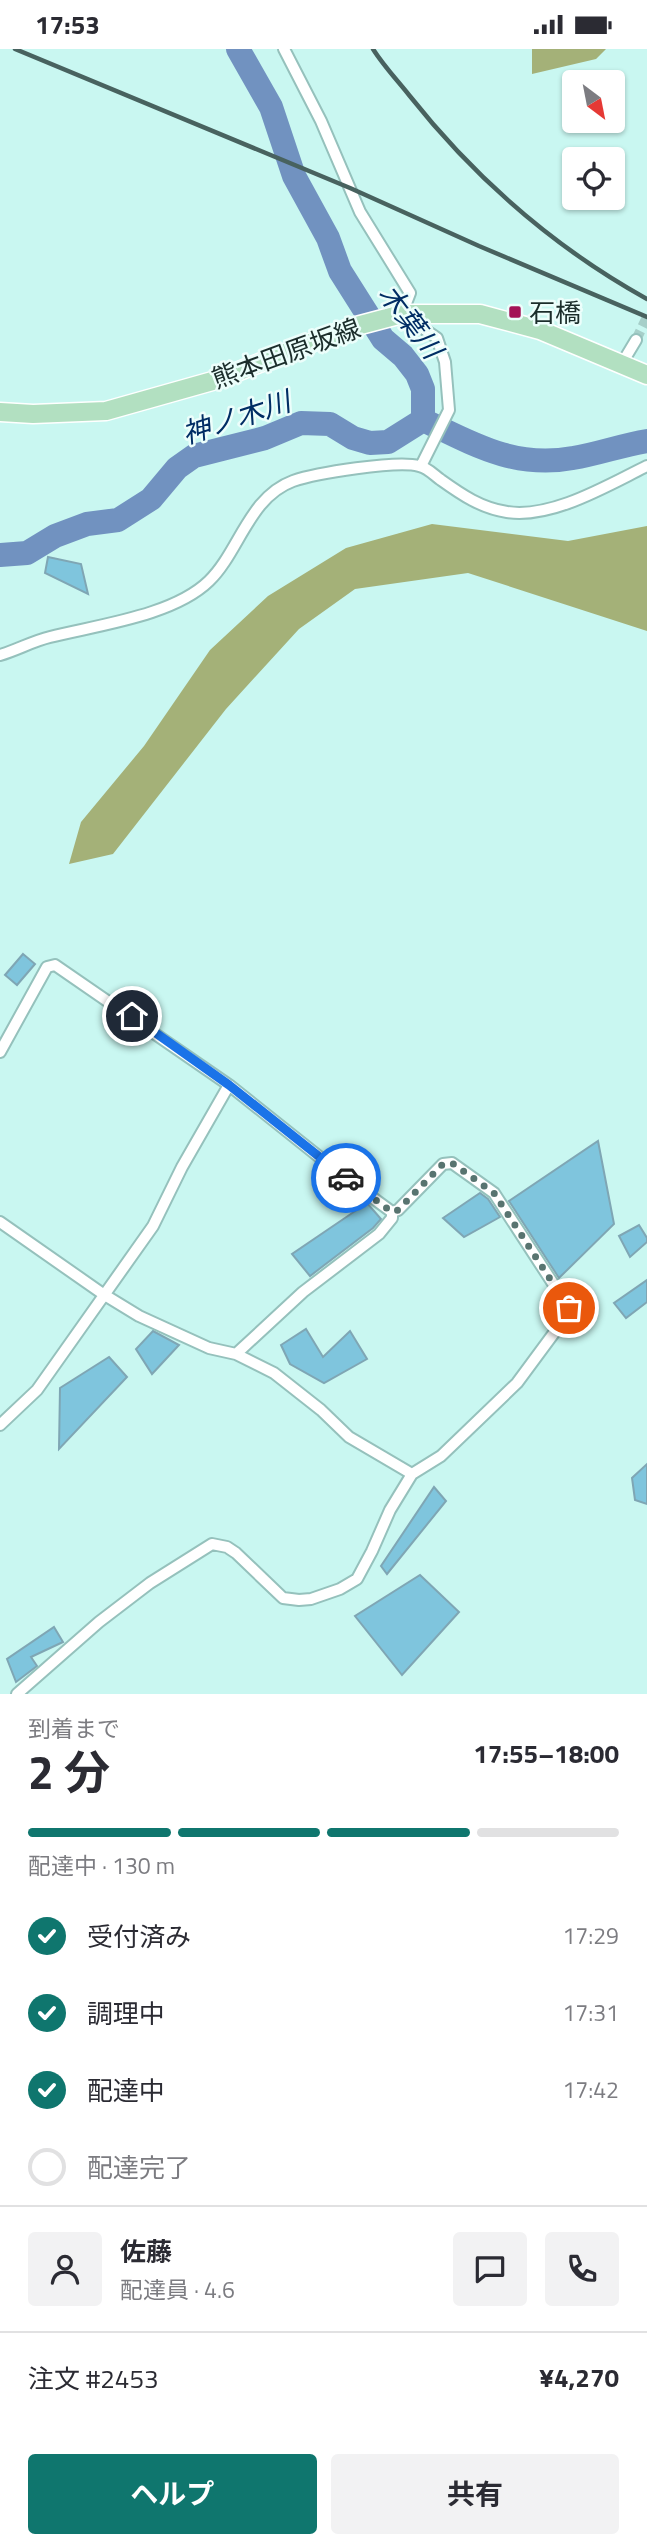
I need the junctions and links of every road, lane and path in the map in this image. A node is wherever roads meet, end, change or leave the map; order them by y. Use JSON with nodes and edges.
{"nodes":[{"id":1,"x":284,"y":49,"type":"edge"},
{"id":2,"x":394,"y":316,"type":"junction"},
{"id":3,"x":635,"y":340,"type":"tunnel mouth"},
{"id":4,"x":621,"y":365,"type":"junction"},
{"id":5,"x":647,"y":375,"type":"edge"},
{"id":6,"x":0,"y":412,"type":"edge"},
{"id":7,"x":421,"y":466,"type":"junction"},
{"id":8,"x":647,"y":466,"type":"edge"},
{"id":9,"x":0,"y":655,"type":"edge"},
{"id":10,"x":0,"y":1052,"type":"edge"},
{"id":11,"x":229,"y":1085,"type":"junction"},
{"id":12,"x":392,"y":1212,"type":"junction"},
{"id":13,"x":0,"y":1222,"type":"edge"},
{"id":14,"x":103,"y":1294,"type":"junction"},
{"id":15,"x":236,"y":1354,"type":"junction"},
{"id":16,"x":0,"y":1425,"type":"edge"},
{"id":17,"x":412,"y":1474,"type":"junction"},
{"id":18,"x":17,"y":1694,"type":"edge"}],
"edges":[{"from":1,"to":2,"type":"street"},
{"from":2,"to":4,"type":"main road","name":"熊本田原坂線"},
{"from":2,"to":6,"type":"main road","name":"熊本田原坂線"},
{"from":2,"to":7,"type":"street"},
{"from":3,"to":4,"type":"street"},
{"from":4,"to":5,"type":"main road","name":"熊本田原坂線"},
{"from":7,"to":8,"type":"street"},
{"from":7,"to":9,"type":"street"},
{"from":10,"to":11,"type":"street"},
{"from":11,"to":12,"type":"street"},
{"from":11,"to":14,"type":"street"},
{"from":12,"to":15,"type":"street"},
{"from":12,"to":17,"type":"street"},
{"from":13,"to":14,"type":"street"},
{"from":14,"to":15,"type":"street"},
{"from":14,"to":16,"type":"street"},
{"from":15,"to":17,"type":"street"},
{"from":17,"to":18,"type":"street"}]}
